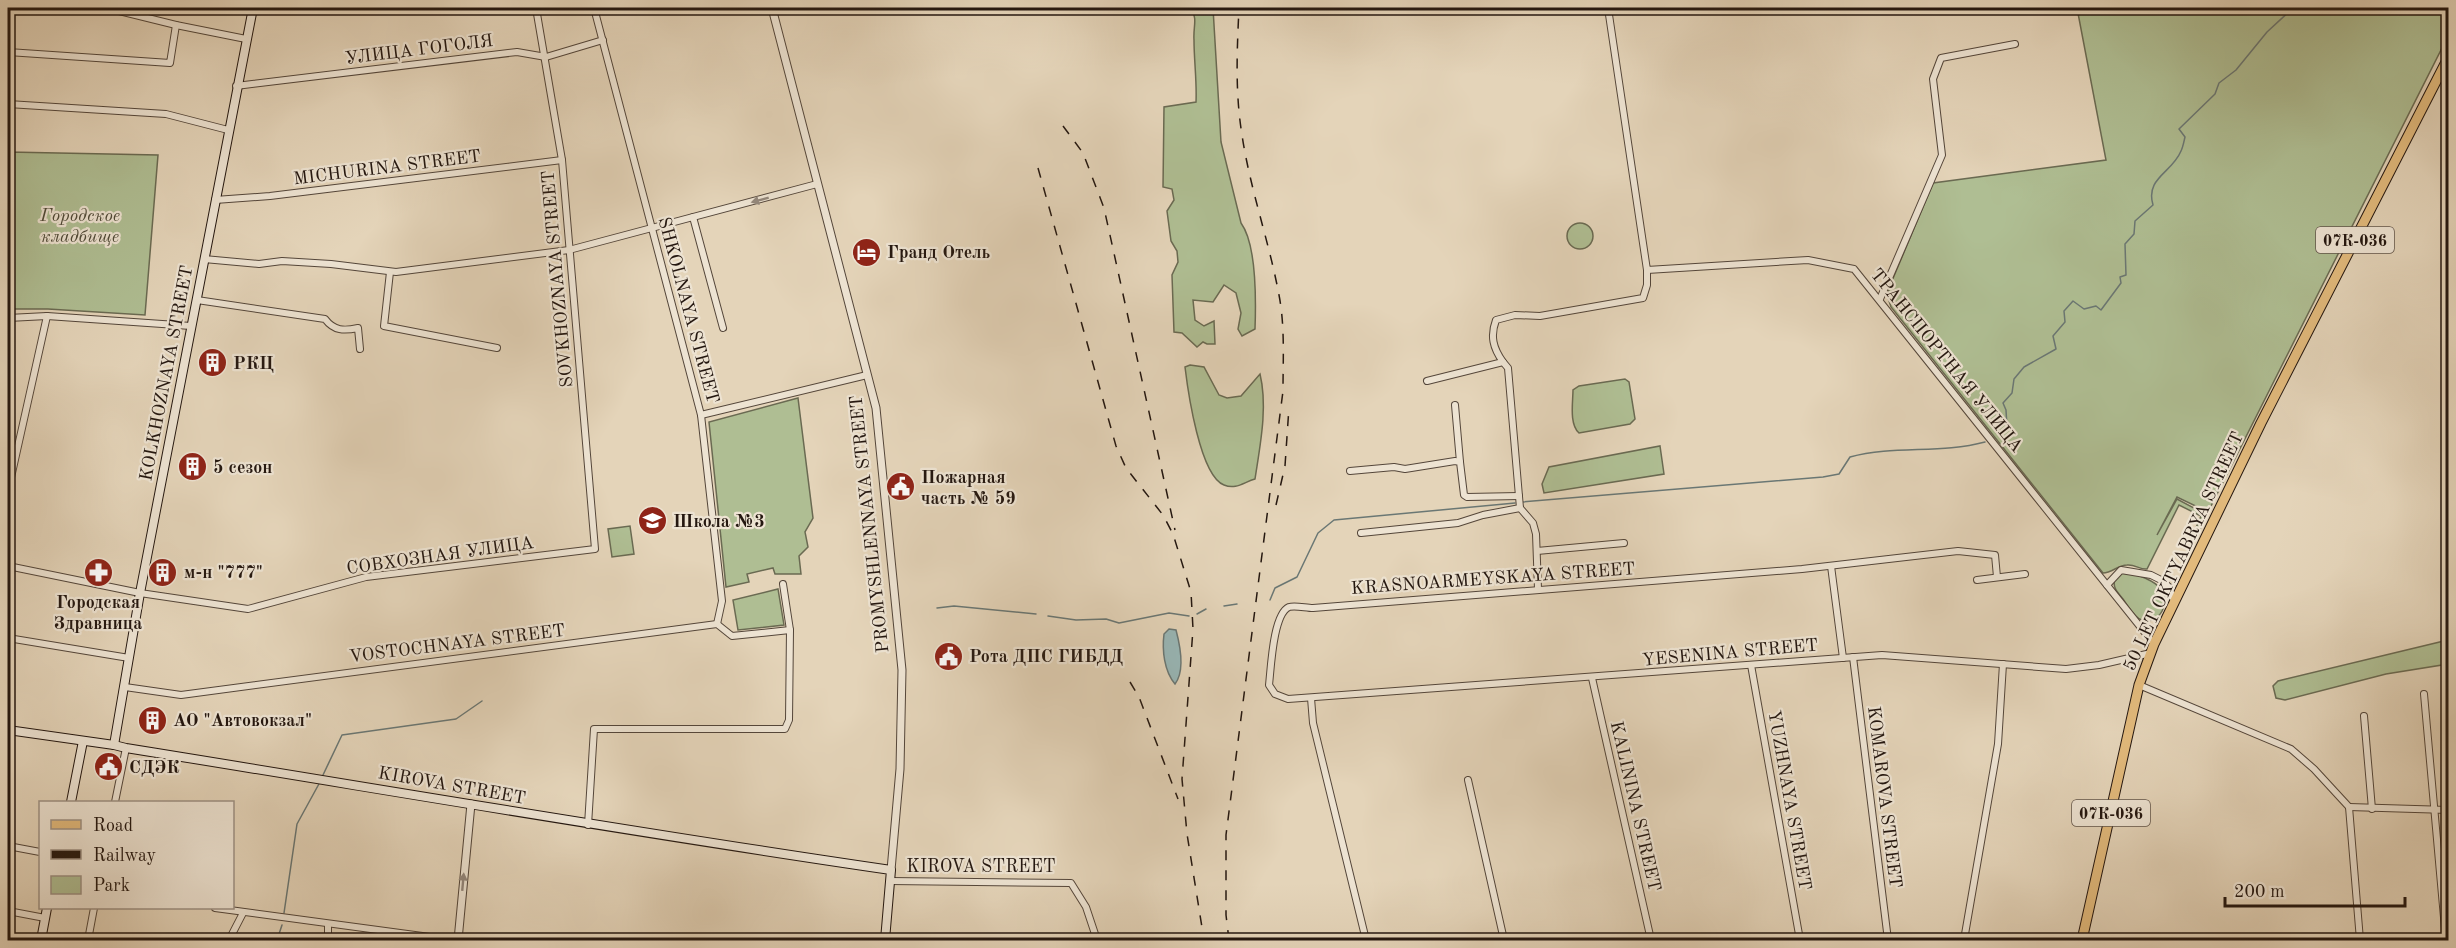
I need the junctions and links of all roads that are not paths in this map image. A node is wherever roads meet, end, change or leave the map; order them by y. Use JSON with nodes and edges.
{"nodes":[{"id":1,"x":107,"y":8,"type":"edge"},
{"id":2,"x":253,"y":8,"type":"edge"},
{"id":3,"x":536,"y":8,"type":"edge"},
{"id":4,"x":594,"y":8,"type":"edge"},
{"id":5,"x":772,"y":8,"type":"edge"},
{"id":6,"x":1608,"y":8,"type":"edge"},
{"id":7,"x":176,"y":25,"type":"junction"},
{"id":8,"x":246,"y":39,"type":"junction"},
{"id":9,"x":603,"y":40,"type":"junction"},
{"id":10,"x":2015,"y":44,"type":"dead end"},
{"id":11,"x":8,"y":52,"type":"edge"},
{"id":12,"x":546,"y":57,"type":"junction"},
{"id":13,"x":2448,"y":58,"type":"edge"},
{"id":14,"x":236,"y":86,"type":"junction"},
{"id":15,"x":8,"y":104,"type":"edge"},
{"id":16,"x":228,"y":130,"type":"junction"},
{"id":17,"x":562,"y":160,"type":"junction"},
{"id":18,"x":817,"y":184,"type":"junction"},
{"id":19,"x":215,"y":200,"type":"junction"},
{"id":20,"x":693,"y":217,"type":"junction"},
{"id":21,"x":652,"y":228,"type":"junction"},
{"id":22,"x":569,"y":250,"type":"junction"},
{"id":23,"x":204,"y":259,"type":"junction"},
{"id":24,"x":1647,"y":270,"type":"junction"},
{"id":25,"x":390,"y":272,"type":"junction"},
{"id":26,"x":1880,"y":299,"type":"junction"},
{"id":27,"x":197,"y":300,"type":"junction"},
{"id":28,"x":47,"y":316,"type":"junction"},
{"id":29,"x":8,"y":318,"type":"edge"},
{"id":30,"x":192,"y":326,"type":"junction"},
{"id":31,"x":723,"y":328,"type":"dead end"},
{"id":32,"x":497,"y":348,"type":"dead end"},
{"id":33,"x":360,"y":349,"type":"dead end"},
{"id":34,"x":1503,"y":362,"type":"junction"},
{"id":35,"x":867,"y":375,"type":"junction"},
{"id":36,"x":1427,"y":381,"type":"dead end"},
{"id":37,"x":1455,"y":405,"type":"dead end"},
{"id":38,"x":701,"y":415,"type":"junction"},
{"id":39,"x":1460,"y":462,"type":"junction"},
{"id":40,"x":1350,"y":471,"type":"dead end"},
{"id":41,"x":8,"y":491,"type":"edge"},
{"id":42,"x":1519,"y":496,"type":"junction"},
{"id":43,"x":1520,"y":508,"type":"junction"},
{"id":44,"x":1361,"y":533,"type":"dead end"},
{"id":45,"x":1624,"y":543,"type":"dead end"},
{"id":46,"x":1537,"y":551,"type":"junction"},
{"id":47,"x":8,"y":566,"type":"edge"},
{"id":48,"x":1831,"y":566,"type":"junction"},
{"id":49,"x":2025,"y":574,"type":"dead end"},
{"id":50,"x":1997,"y":577,"type":"junction"},
{"id":51,"x":1977,"y":579,"type":"dead end"},
{"id":52,"x":783,"y":584,"type":"dead end"},
{"id":53,"x":2107,"y":585,"type":"junction"},
{"id":54,"x":1538,"y":589,"type":"junction"},
{"id":55,"x":140,"y":593,"type":"junction"},
{"id":56,"x":2174,"y":601,"type":"junction"},
{"id":57,"x":717,"y":624,"type":"junction"},
{"id":58,"x":790,"y":630,"type":"junction"},
{"id":59,"x":8,"y":638,"type":"edge"},
{"id":60,"x":2153,"y":648,"type":"junction"},
{"id":61,"x":1852,"y":657,"type":"junction"},
{"id":62,"x":129,"y":658,"type":"junction"},
{"id":63,"x":1843,"y":658,"type":"junction"},
{"id":64,"x":2003,"y":664,"type":"junction"},
{"id":65,"x":1751,"y":665,"type":"junction"},
{"id":66,"x":1592,"y":678,"type":"junction"},
{"id":67,"x":2139,"y":686,"type":"junction"},
{"id":68,"x":125,"y":687,"type":"junction"},
{"id":69,"x":2424,"y":694,"type":"dead end"},
{"id":70,"x":1311,"y":698,"type":"junction"},
{"id":71,"x":2364,"y":716,"type":"dead end"},
{"id":72,"x":8,"y":730,"type":"edge"},
{"id":73,"x":83,"y":741,"type":"junction"},
{"id":74,"x":114,"y":745,"type":"junction"},
{"id":75,"x":126,"y":748,"type":"junction"},
{"id":76,"x":1468,"y":780,"type":"dead end"},
{"id":77,"x":70,"y":801,"type":"edge"},
{"id":78,"x":115,"y":801,"type":"edge"},
{"id":79,"x":471,"y":804,"type":"junction"},
{"id":80,"x":2349,"y":807,"type":"junction"},
{"id":81,"x":2372,"y":809,"type":"junction"},
{"id":82,"x":2448,"y":810,"type":"edge"},
{"id":83,"x":2435,"y":811,"type":"junction"},
{"id":84,"x":588,"y":825,"type":"junction"},
{"id":85,"x":8,"y":846,"type":"edge"},
{"id":86,"x":39,"y":852,"type":"edge"},
{"id":87,"x":891,"y":870,"type":"junction"},
{"id":88,"x":890,"y":881,"type":"junction"},
{"id":89,"x":47,"y":909,"type":"edge"},
{"id":90,"x":94,"y":909,"type":"edge"},
{"id":91,"x":221,"y":909,"type":"edge"},
{"id":92,"x":8,"y":910,"type":"edge"},
{"id":93,"x":243,"y":913,"type":"junction"},
{"id":94,"x":45,"y":918,"type":"junction"},
{"id":95,"x":328,"y":924,"type":"junction"},
{"id":96,"x":41,"y":940,"type":"edge"},
{"id":97,"x":88,"y":940,"type":"edge"},
{"id":98,"x":230,"y":940,"type":"edge"},
{"id":99,"x":328,"y":940,"type":"edge"},
{"id":100,"x":452,"y":940,"type":"edge"},
{"id":101,"x":458,"y":940,"type":"edge"},
{"id":102,"x":885,"y":940,"type":"edge"},
{"id":103,"x":1097,"y":940,"type":"edge"},
{"id":104,"x":1366,"y":940,"type":"edge"},
{"id":105,"x":1504,"y":940,"type":"edge"},
{"id":106,"x":1651,"y":940,"type":"edge"},
{"id":107,"x":1800,"y":940,"type":"edge"},
{"id":108,"x":1888,"y":940,"type":"edge"},
{"id":109,"x":1964,"y":940,"type":"edge"},
{"id":110,"x":2082,"y":940,"type":"edge"},
{"id":111,"x":2360,"y":940,"type":"edge"},
{"id":112,"x":2446,"y":940,"type":"edge"}],
"edges":[{"from":1,"to":7,"type":"street"},
{"from":2,"to":8,"type":"main road","name":"KOLKHOZNAYA STREET"},
{"from":3,"to":12,"type":"street","name":"SOVKHOZNAYA STREET"},
{"from":4,"to":9,"type":"street","name":"SHKOLNAYA STREET"},
{"from":5,"to":18,"type":"street","name":"PROMYSHLENNAYA STREET"},
{"from":6,"to":24,"type":"street"},
{"from":7,"to":8,"type":"street"},
{"from":7,"to":11,"type":"street"},
{"from":8,"to":14,"type":"main road","name":"KOLKHOZNAYA STREET"},
{"from":9,"to":12,"type":"street","name":"УЛИЦА ГОГОЛЯ"},
{"from":9,"to":21,"type":"street","name":"SHKOLNAYA STREET"},
{"from":10,"to":26,"type":"street"},
{"from":12,"to":14,"type":"street","name":"УЛИЦА ГОГОЛЯ"},
{"from":12,"to":17,"type":"street","name":"SOVKHOZNAYA STREET"},
{"from":13,"to":56,"type":"main road","name":"50 LET OKTYABRYA STREET","number":"07К-036"},
{"from":14,"to":16,"type":"main road","name":"KOLKHOZNAYA STREET"},
{"from":15,"to":16,"type":"street"},
{"from":16,"to":19,"type":"main road","name":"KOLKHOZNAYA STREET"},
{"from":17,"to":19,"type":"street","name":"MICHURINA STREET"},
{"from":17,"to":22,"type":"street","name":"SOVKHOZNAYA STREET"},
{"from":18,"to":20,"type":"street","one_way":true},
{"from":18,"to":35,"type":"street","name":"PROMYSHLENNAYA STREET"},
{"from":19,"to":23,"type":"main road","name":"KOLKHOZNAYA STREET"},
{"from":20,"to":21,"type":"street"},
{"from":20,"to":31,"type":"street"},
{"from":21,"to":22,"type":"street"},
{"from":21,"to":38,"type":"street","name":"SHKOLNAYA STREET"},
{"from":22,"to":25,"type":"street"},
{"from":22,"to":55,"type":"street","name":"SOVKHOZNAYA STREET"},
{"from":23,"to":25,"type":"street"},
{"from":23,"to":27,"type":"main road","name":"KOLKHOZNAYA STREET"},
{"from":24,"to":26,"type":"street","name":"ТРАНСПОРТНАЯ УЛИЦА"},
{"from":24,"to":34,"type":"street"},
{"from":25,"to":32,"type":"street"},
{"from":26,"to":53,"type":"street","name":"ТРАНСПОРТНАЯ УЛИЦА"},
{"from":27,"to":30,"type":"main road","name":"KOLKHOZNAYA STREET"},
{"from":27,"to":33,"type":"street"},
{"from":28,"to":29,"type":"street"},
{"from":28,"to":30,"type":"street"},
{"from":28,"to":41,"type":"street"},
{"from":30,"to":55,"type":"main road","name":"KOLKHOZNAYA STREET"},
{"from":34,"to":36,"type":"street"},
{"from":34,"to":42,"type":"street"},
{"from":35,"to":38,"type":"street"},
{"from":35,"to":87,"type":"street","name":"PROMYSHLENNAYA STREET"},
{"from":37,"to":39,"type":"street"},
{"from":38,"to":57,"type":"street","name":"SHKOLNAYA STREET"},
{"from":39,"to":40,"type":"street"},
{"from":39,"to":42,"type":"street"},
{"from":42,"to":43,"type":"street"},
{"from":43,"to":44,"type":"street"},
{"from":43,"to":46,"type":"street"},
{"from":45,"to":46,"type":"street"},
{"from":46,"to":54,"type":"street"},
{"from":47,"to":55,"type":"street"},
{"from":48,"to":50,"type":"street","name":"KRASNOARMEYSKAYA STREET"},
{"from":48,"to":54,"type":"street","name":"KRASNOARMEYSKAYA STREET"},
{"from":48,"to":63,"type":"street"},
{"from":49,"to":50,"type":"street"},
{"from":50,"to":51,"type":"street"},
{"from":52,"to":58,"type":"street"},
{"from":53,"to":56,"type":"street"},
{"from":53,"to":60,"type":"street","name":"ТРАНСПОРТНАЯ УЛИЦА"},
{"from":54,"to":70,"type":"street","name":"KRASNOARMEYSKAYA STREET"},
{"from":55,"to":62,"type":"main road","name":"KOLKHOZNAYA STREET"},
{"from":56,"to":60,"type":"main road","name":"50 LET OKTYABRYA STREET","number":"07К-036"},
{"from":57,"to":58,"type":"street"},
{"from":57,"to":68,"type":"street","name":"VOSTOCHNAYA STREET"},
{"from":58,"to":84,"type":"street"},
{"from":59,"to":62,"type":"street"},
{"from":60,"to":64,"type":"street","name":"YESENINA STREET"},
{"from":60,"to":67,"type":"main road","name":"50 LET OKTYABRYA STREET","number":"07К-036"},
{"from":61,"to":63,"type":"street","name":"YESENINA STREET"},
{"from":61,"to":64,"type":"street","name":"YESENINA STREET"},
{"from":61,"to":108,"type":"street","name":"KOMAROVA STREET"},
{"from":62,"to":68,"type":"main road","name":"KOLKHOZNAYA STREET"},
{"from":63,"to":65,"type":"street","name":"YESENINA STREET"},
{"from":64,"to":109,"type":"street"},
{"from":65,"to":66,"type":"street","name":"YESENINA STREET"},
{"from":65,"to":107,"type":"street","name":"YUZHNAYA STREET"},
{"from":66,"to":70,"type":"street","name":"YESENINA STREET"},
{"from":66,"to":106,"type":"street","name":"KALININA STREET"},
{"from":67,"to":80,"type":"street"},
{"from":67,"to":110,"type":"main road","name":"50 LET OKTYABRYA STREET","number":"07К-036"},
{"from":68,"to":74,"type":"main road","name":"KOLKHOZNAYA STREET"},
{"from":69,"to":83,"type":"street"},
{"from":70,"to":104,"type":"street"},
{"from":71,"to":81,"type":"street"},
{"from":72,"to":73,"type":"main road","name":"KIROVA STREET"},
{"from":73,"to":74,"type":"main road","name":"KIROVA STREET"},
{"from":73,"to":77,"type":"main road"},
{"from":74,"to":75,"type":"main road","name":"KIROVA STREET"},
{"from":75,"to":78,"type":"street"},
{"from":75,"to":79,"type":"main road","name":"KIROVA STREET"},
{"from":76,"to":105,"type":"street"},
{"from":79,"to":84,"type":"main road","name":"KIROVA STREET"},
{"from":101,"to":79,"type":"street","one_way":true},
{"from":80,"to":81,"type":"street"},
{"from":80,"to":111,"type":"street"},
{"from":81,"to":83,"type":"street"},
{"from":82,"to":83,"type":"street"},
{"from":83,"to":112,"type":"street"},
{"from":84,"to":87,"type":"main road","name":"KIROVA STREET"},
{"from":85,"to":86,"type":"street"},
{"from":87,"to":88,"type":"main road","name":"PROMYSHLENNAYA STREET"},
{"from":88,"to":102,"type":"main road","name":"PROMYSHLENNAYA STREET"},
{"from":88,"to":103,"type":"street","name":"KIROVA STREET"},
{"from":89,"to":94,"type":"main road"},
{"from":90,"to":97,"type":"street"},
{"from":91,"to":93,"type":"street"},
{"from":92,"to":94,"type":"street"},
{"from":93,"to":95,"type":"street"},
{"from":93,"to":98,"type":"street"},
{"from":94,"to":96,"type":"main road"},
{"from":95,"to":99,"type":"street"},
{"from":95,"to":100,"type":"street"}]}
